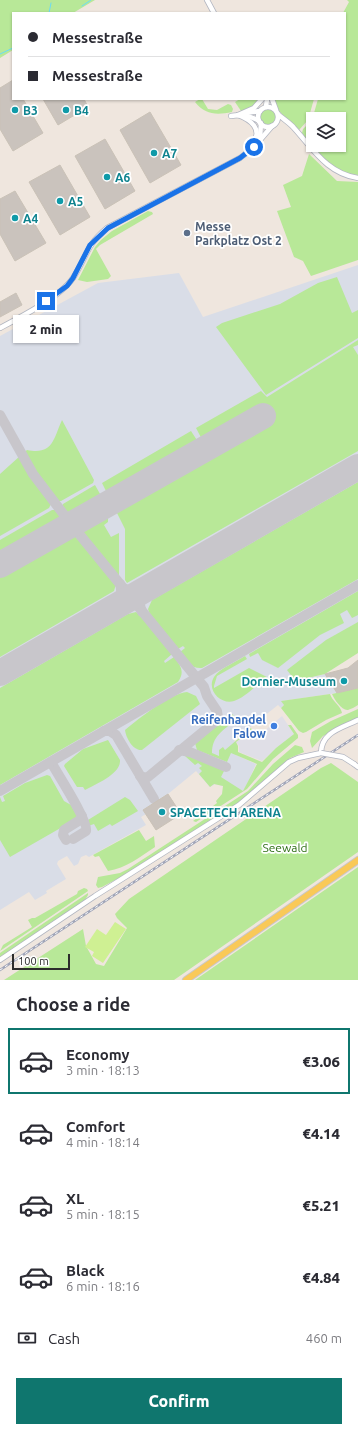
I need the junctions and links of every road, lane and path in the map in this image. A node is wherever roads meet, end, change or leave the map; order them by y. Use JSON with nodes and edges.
{"nodes":[{"id":1,"x":207,"y":0,"type":"edge"},
{"id":2,"x":213,"y":12,"type":"edge"},
{"id":3,"x":261,"y":100,"type":"edge"},
{"id":4,"x":268,"y":100,"type":"edge"},
{"id":5,"x":272,"y":100,"type":"edge"},
{"id":6,"x":266,"y":107,"type":"junction"},
{"id":7,"x":260,"y":111,"type":"junction"},
{"id":8,"x":277,"y":112,"type":"junction"},
{"id":9,"x":238,"y":115,"type":"junction"},
{"id":10,"x":231,"y":116,"type":"dead end"},
{"id":11,"x":260,"y":122,"type":"junction"},
{"id":12,"x":287,"y":123,"type":"junction"},
{"id":13,"x":274,"y":125,"type":"junction"},
{"id":14,"x":259,"y":140,"type":"junction"},
{"id":15,"x":248,"y":152,"type":"junction"},
{"id":16,"x":358,"y":178,"type":"edge"},
{"id":17,"x":0,"y":328,"type":"edge"},
{"id":18,"x":358,"y":720,"type":"edge"},
{"id":19,"x":321,"y":753,"type":"junction"},
{"id":20,"x":356,"y":766,"type":"edge"},
{"id":21,"x":358,"y":860,"type":"edge"},
{"id":22,"x":0,"y":960,"type":"edge"},
{"id":23,"x":186,"y":980,"type":"edge"}],
"edges":[{"from":1,"to":2,"type":"street"},
{"from":3,"to":9,"type":"street"},
{"from":4,"to":6,"type":"street"},
{"from":5,"to":8,"type":"street"},
{"from":6,"to":7,"type":"street"},
{"from":6,"to":8,"type":"street"},
{"from":7,"to":9,"type":"street"},
{"from":7,"to":11,"type":"street"},
{"from":8,"to":12,"type":"street"},
{"from":8,"to":13,"type":"street"},
{"from":9,"to":10,"type":"street"},
{"from":9,"to":11,"type":"street"},
{"from":9,"to":15,"type":"street"},
{"from":11,"to":13,"type":"street"},
{"from":11,"to":14,"type":"street"},
{"from":12,"to":13,"type":"street"},
{"from":12,"to":16,"type":"street"},
{"from":13,"to":14,"type":"street"},
{"from":14,"to":15,"type":"street"},
{"from":15,"to":17,"type":"street"},
{"from":18,"to":19,"type":"street"},
{"from":19,"to":20,"type":"street","bridge":true},
{"from":19,"to":22,"type":"street"},
{"from":21,"to":23,"type":"main road"}]}
